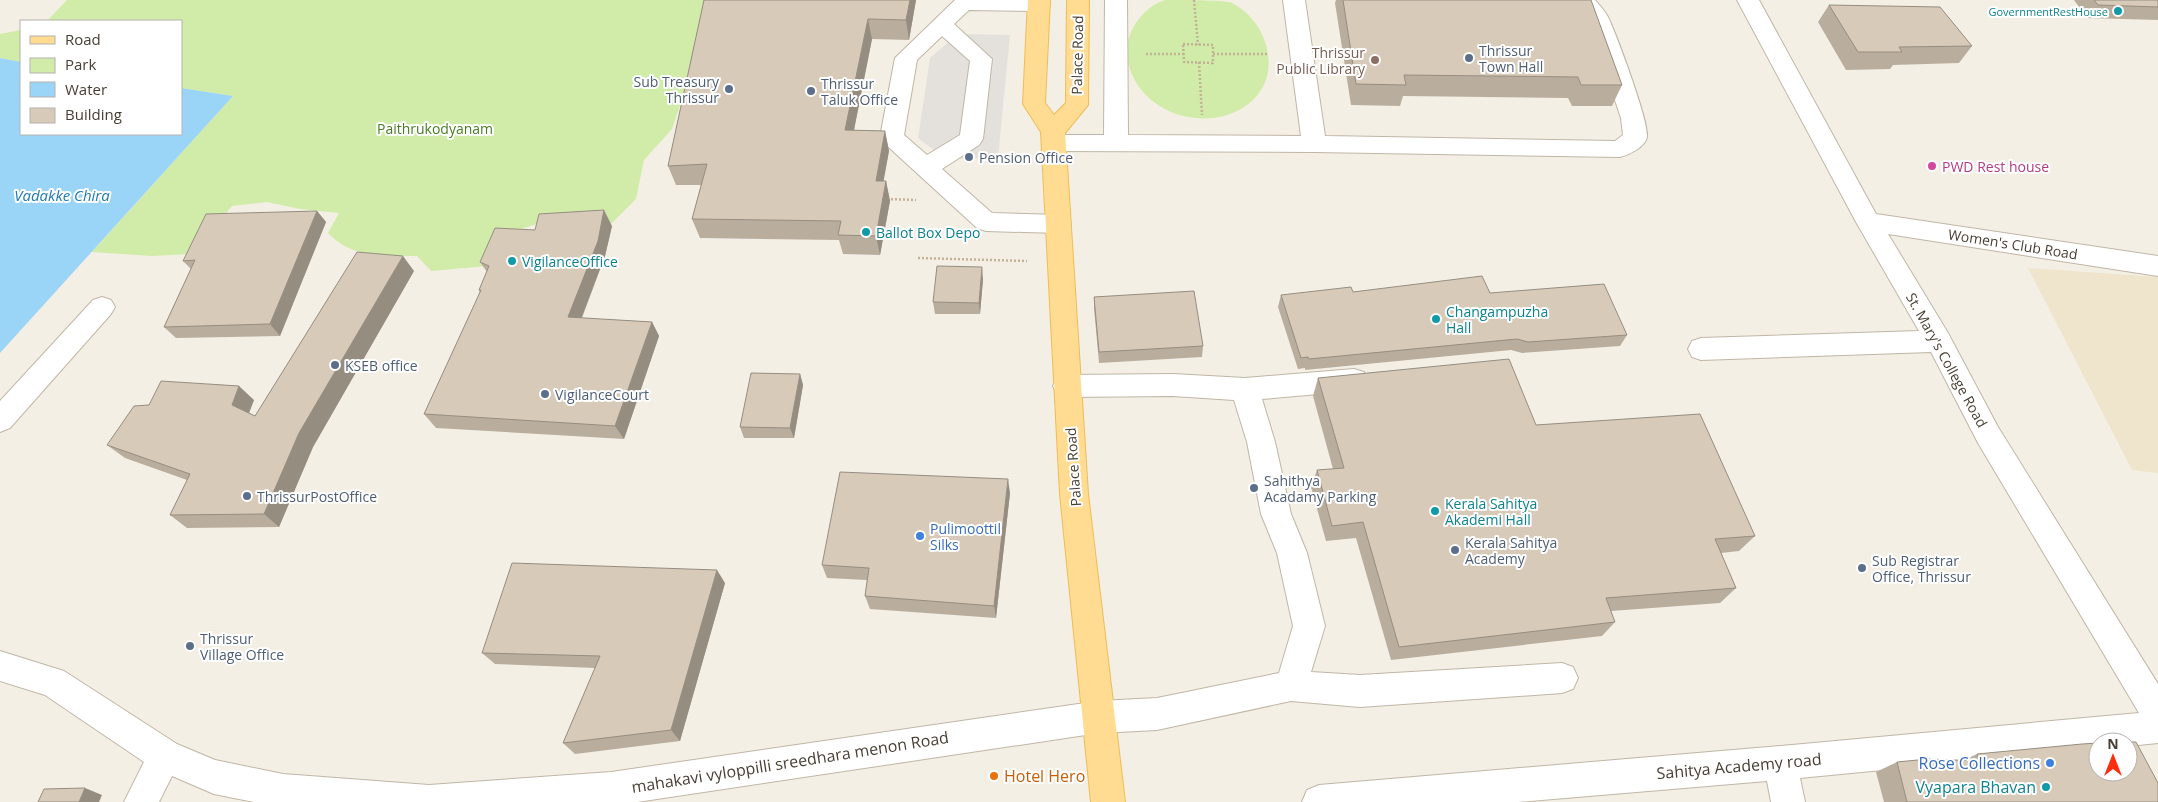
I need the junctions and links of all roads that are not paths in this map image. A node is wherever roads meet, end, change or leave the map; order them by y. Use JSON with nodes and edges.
{"nodes":[{"id":1,"x":1078,"y":0,"type":"edge"},
{"id":2,"x":1116,"y":0,"type":"edge"},
{"id":3,"x":1294,"y":0,"type":"edge"},
{"id":4,"x":1576,"y":0,"type":"edge"},
{"id":5,"x":1748,"y":0,"type":"edge"},
{"id":6,"x":1039,"y":2,"type":"edge"},
{"id":7,"x":942,"y":25,"type":"junction"},
{"id":8,"x":1054,"y":137,"type":"junction"},
{"id":9,"x":1116,"y":142,"type":"junction"},
{"id":10,"x":1314,"y":144,"type":"junction"},
{"id":11,"x":927,"y":167,"type":"junction"},
{"id":12,"x":1868,"y":222,"type":"junction"},
{"id":13,"x":1059,"y":224,"type":"junction"},
{"id":14,"x":2158,"y":266,"type":"edge"},
{"id":15,"x":102,"y":307,"type":"dead end"},
{"id":16,"x":1939,"y":341,"type":"junction"},
{"id":17,"x":1701,"y":349,"type":"dead end"},
{"id":18,"x":1383,"y":377,"type":"edge"},
{"id":19,"x":1067,"y":386,"type":"junction"},
{"id":20,"x":1246,"y":389,"type":"junction"},
{"id":21,"x":0,"y":420,"type":"edge"},
{"id":22,"x":0,"y":666,"type":"edge"},
{"id":23,"x":1562,"y":678,"type":"dead end"},
{"id":24,"x":1291,"y":686,"type":"junction"},
{"id":25,"x":2158,"y":714,"type":"edge"},
{"id":26,"x":1100,"y":716,"type":"junction"},
{"id":27,"x":2158,"y":727,"type":"edge"},
{"id":28,"x":166,"y":756,"type":"junction"},
{"id":29,"x":1781,"y":763,"type":"junction"},
{"id":30,"x":141,"y":802,"type":"edge"},
{"id":31,"x":1108,"y":802,"type":"edge"},
{"id":32,"x":1319,"y":802,"type":"edge"},
{"id":33,"x":1788,"y":802,"type":"edge"}],
"edges":[{"from":1,"to":8,"type":"main road","name":"Palace Road"},
{"from":2,"to":9,"type":"street"},
{"from":3,"to":10,"type":"street"},
{"from":4,"to":10,"type":"street"},
{"from":5,"to":12,"type":"street","name":"St. Mary's College Road"},
{"from":6,"to":7,"type":"street"},
{"from":6,"to":8,"type":"main road"},
{"from":7,"to":11,"type":"street"},
{"from":7,"to":11,"type":"street"},
{"from":8,"to":9,"type":"street"},
{"from":8,"to":13,"type":"main road","name":"Palace Road"},
{"from":9,"to":10,"type":"street"},
{"from":11,"to":13,"type":"street"},
{"from":12,"to":14,"type":"street","name":"Women's Club Road"},
{"from":12,"to":16,"type":"street","name":"St. Mary's College Road"},
{"from":13,"to":19,"type":"main road","name":"Palace Road"},
{"from":15,"to":21,"type":"street"},
{"from":16,"to":17,"type":"street"},
{"from":16,"to":25,"type":"street","name":"St. Mary's College Road"},
{"from":18,"to":20,"type":"street"},
{"from":19,"to":20,"type":"street"},
{"from":19,"to":26,"type":"main road","name":"Palace Road"},
{"from":20,"to":24,"type":"street"},
{"from":22,"to":28,"type":"street","name":"mahakavi vyloppilli sreedhara menon Road"},
{"from":23,"to":24,"type":"street","name":"mahakavi vyloppilli sreedhara menon Road"},
{"from":24,"to":26,"type":"street","name":"mahakavi vyloppilli sreedhara menon Road"},
{"from":26,"to":28,"type":"street","name":"mahakavi vyloppilli sreedhara menon Road"},
{"from":26,"to":31,"type":"main road","name":"Palace Road"},
{"from":27,"to":29,"type":"street","name":"Sahitya Academy road"},
{"from":28,"to":30,"type":"street"},
{"from":29,"to":32,"type":"street","name":"Sahitya Academy road"},
{"from":29,"to":33,"type":"street"}]}
